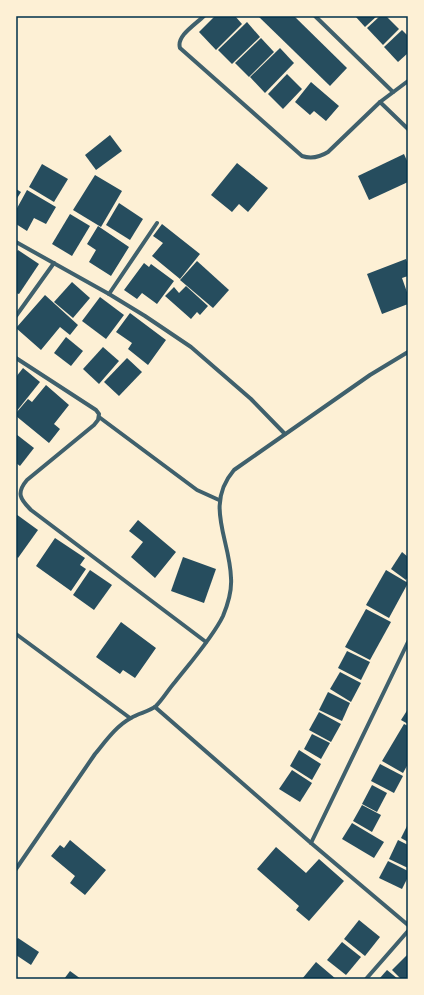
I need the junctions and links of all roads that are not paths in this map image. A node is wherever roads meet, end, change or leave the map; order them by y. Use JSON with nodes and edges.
{"nodes":[{"id":1,"x":204,"y":16,"type":"edge"},
{"id":2,"x":315,"y":16,"type":"edge"},
{"id":3,"x":408,"y":81,"type":"edge"},
{"id":4,"x":394,"y":92,"type":"junction"},
{"id":5,"x":380,"y":102,"type":"junction"},
{"id":6,"x":408,"y":129,"type":"edge"},
{"id":7,"x":157,"y":223,"type":"dead end"},
{"id":8,"x":16,"y":242,"type":"edge"},
{"id":9,"x":54,"y":263,"type":"junction"},
{"id":10,"x":109,"y":294,"type":"junction"},
{"id":11,"x":16,"y":316,"type":"edge"},
{"id":12,"x":408,"y":352,"type":"edge"},
{"id":13,"x":16,"y":358,"type":"edge"},
{"id":14,"x":99,"y":417,"type":"junction"},
{"id":15,"x":285,"y":434,"type":"junction"},
{"id":16,"x":219,"y":500,"type":"junction"},
{"id":17,"x":16,"y":634,"type":"edge"},
{"id":18,"x":206,"y":642,"type":"junction"},
{"id":19,"x":408,"y":642,"type":"edge"},
{"id":20,"x":155,"y":707,"type":"junction"},
{"id":21,"x":130,"y":718,"type":"junction"},
{"id":22,"x":311,"y":843,"type":"junction"},
{"id":23,"x":16,"y":869,"type":"edge"},
{"id":24,"x":408,"y":925,"type":"edge"},
{"id":25,"x":408,"y":931,"type":"edge"},
{"id":26,"x":366,"y":979,"type":"edge"}],
"edges":[{"from":1,"to":5,"type":"street"},
{"from":2,"to":4,"type":"street"},
{"from":3,"to":4,"type":"street"},
{"from":4,"to":5,"type":"street"},
{"from":5,"to":6,"type":"street"},
{"from":7,"to":10,"type":"street"},
{"from":8,"to":9,"type":"street"},
{"from":9,"to":10,"type":"street"},
{"from":9,"to":11,"type":"street"},
{"from":10,"to":15,"type":"street"},
{"from":12,"to":15,"type":"street"},
{"from":13,"to":14,"type":"street"},
{"from":14,"to":16,"type":"street"},
{"from":14,"to":18,"type":"street"},
{"from":15,"to":16,"type":"street"},
{"from":16,"to":18,"type":"street"},
{"from":17,"to":21,"type":"street"},
{"from":18,"to":20,"type":"street"},
{"from":19,"to":22,"type":"street"},
{"from":20,"to":21,"type":"street"},
{"from":20,"to":22,"type":"street"},
{"from":21,"to":23,"type":"street"},
{"from":22,"to":24,"type":"street"},
{"from":25,"to":26,"type":"street"}]}
